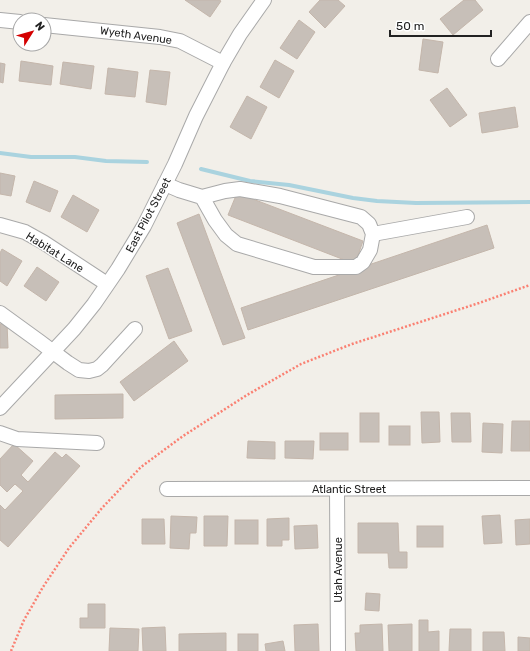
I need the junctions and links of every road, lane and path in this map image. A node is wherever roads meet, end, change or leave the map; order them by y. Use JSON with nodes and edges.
{"nodes":[{"id":1,"x":264,"y":0,"type":"edge"},
{"id":2,"x":0,"y":20,"type":"edge"},
{"id":3,"x":12,"y":21,"type":"edge"},
{"id":4,"x":530,"y":22,"type":"edge"},
{"id":5,"x":52,"y":26,"type":"edge"},
{"id":6,"x":498,"y":59,"type":"dead end"},
{"id":7,"x":223,"y":64,"type":"junction"},
{"id":8,"x":165,"y":184,"type":"junction"},
{"id":9,"x":202,"y":197,"type":"junction"},
{"id":10,"x":467,"y":217,"type":"dead end"},
{"id":11,"x":0,"y":225,"type":"edge"},
{"id":12,"x":373,"y":234,"type":"junction"},
{"id":13,"x":107,"y":284,"type":"junction"},
{"id":14,"x":530,"y":284,"type":"edge"},
{"id":15,"x":0,"y":313,"type":"edge"},
{"id":16,"x":135,"y":329,"type":"dead end"},
{"id":17,"x":53,"y":352,"type":"junction"},
{"id":18,"x":0,"y":408,"type":"edge"},
{"id":19,"x":0,"y":432,"type":"edge"},
{"id":20,"x":96,"y":443,"type":"dead end"},
{"id":21,"x":530,"y":488,"type":"edge"},
{"id":22,"x":167,"y":489,"type":"dead end"},
{"id":23,"x":337,"y":489,"type":"junction"},
{"id":24,"x":11,"y":651,"type":"edge"},
{"id":25,"x":338,"y":651,"type":"edge"}],
"edges":[{"from":1,"to":7,"type":"street","name":"East Pilot Street"},
{"from":2,"to":3,"type":"street"},
{"from":4,"to":6,"type":"street"},
{"from":5,"to":7,"type":"street","name":"Wyeth Avenue"},
{"from":7,"to":8,"type":"street","name":"East Pilot Street"},
{"from":8,"to":9,"type":"street"},
{"from":8,"to":13,"type":"street","name":"East Pilot Street"},
{"from":9,"to":12,"type":"street"},
{"from":9,"to":12,"type":"street"},
{"from":10,"to":12,"type":"street"},
{"from":11,"to":13,"type":"street","name":"Habitat Lane"},
{"from":13,"to":17,"type":"street","name":"East Pilot Street"},
{"from":14,"to":24,"type":"path"},
{"from":15,"to":17,"type":"street"},
{"from":16,"to":17,"type":"street"},
{"from":17,"to":18,"type":"street","name":"East Pilot Street"},
{"from":19,"to":20,"type":"street"},
{"from":21,"to":23,"type":"street","name":"Atlantic Street"},
{"from":22,"to":23,"type":"street","name":"Atlantic Street"},
{"from":23,"to":25,"type":"street","name":"Utah Avenue"}]}
